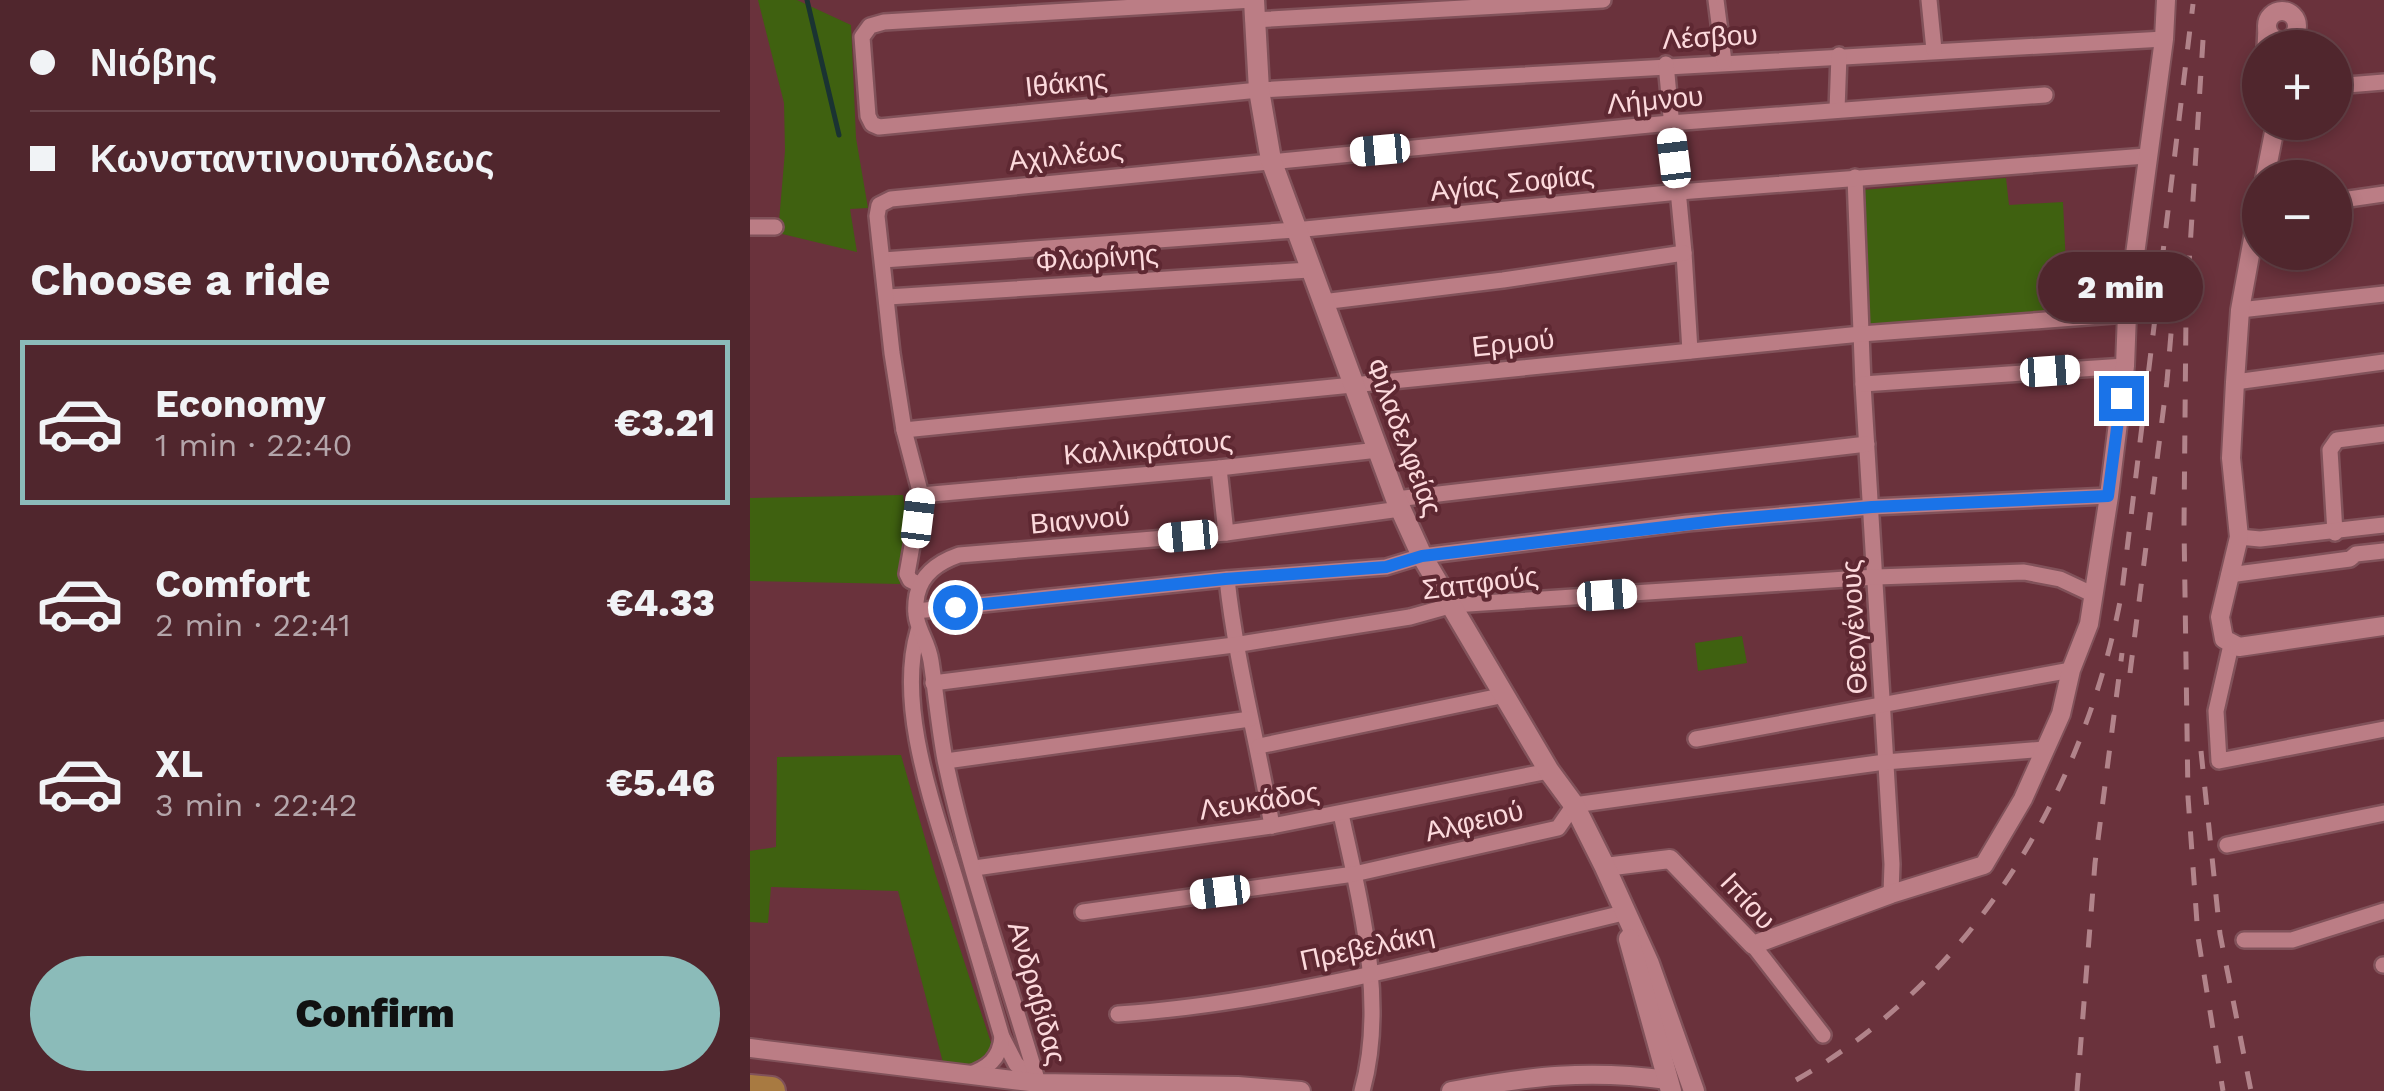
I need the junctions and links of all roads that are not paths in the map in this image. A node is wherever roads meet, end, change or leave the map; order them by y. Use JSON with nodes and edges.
{"nodes":[{"id":1,"x":1603,"y":0,"type":"edge"},
{"id":2,"x":1716,"y":0,"type":"edge"},
{"id":3,"x":1929,"y":0,"type":"edge"},
{"id":4,"x":2166,"y":0,"type":"edge"},
{"id":5,"x":1253,"y":7,"type":"edge"},
{"id":6,"x":2270,"y":14,"type":"edge"},
{"id":7,"x":2295,"y":24,"type":"edge"},
{"id":8,"x":2164,"y":39,"type":"junction"},
{"id":9,"x":1934,"y":50,"type":"junction"},
{"id":10,"x":1840,"y":55,"type":"junction"},
{"id":11,"x":1724,"y":62,"type":"junction"},
{"id":12,"x":1666,"y":64,"type":"junction"},
{"id":13,"x":2384,"y":82,"type":"edge"},
{"id":14,"x":2352,"y":85,"type":"edge"},
{"id":15,"x":1259,"y":90,"type":"junction"},
{"id":16,"x":2045,"y":95,"type":"dead end"},
{"id":17,"x":1836,"y":110,"type":"junction"},
{"id":18,"x":1670,"y":123,"type":"junction"},
{"id":19,"x":2146,"y":156,"type":"junction"},
{"id":20,"x":1270,"y":160,"type":"junction"},
{"id":21,"x":1855,"y":177,"type":"junction"},
{"id":22,"x":1679,"y":192,"type":"junction"},
{"id":23,"x":2384,"y":194,"type":"edge"},
{"id":24,"x":2352,"y":199,"type":"edge"},
{"id":25,"x":750,"y":227,"type":"edge"},
{"id":26,"x":774,"y":227,"type":"dead end"},
{"id":27,"x":1295,"y":230,"type":"junction"},
{"id":28,"x":1684,"y":253,"type":"junction"},
{"id":29,"x":883,"y":260,"type":"junction"},
{"id":30,"x":1309,"y":270,"type":"junction"},
{"id":31,"x":2247,"y":270,"type":"edge"},
{"id":32,"x":2384,"y":294,"type":"edge"},
{"id":33,"x":888,"y":297,"type":"junction"},
{"id":34,"x":1322,"y":302,"type":"junction"},
{"id":35,"x":2240,"y":310,"type":"junction"},
{"id":36,"x":2127,"y":314,"type":"junction"},
{"id":37,"x":1861,"y":334,"type":"junction"},
{"id":38,"x":1690,"y":351,"type":"junction"},
{"id":39,"x":2384,"y":362,"type":"edge"},
{"id":40,"x":2125,"y":366,"type":"junction"},
{"id":41,"x":2235,"y":382,"type":"junction"},
{"id":42,"x":1354,"y":384,"type":"junction"},
{"id":43,"x":1864,"y":384,"type":"junction"},
{"id":44,"x":904,"y":430,"type":"junction"},
{"id":45,"x":2384,"y":434,"type":"edge"},
{"id":46,"x":1867,"y":444,"type":"junction"},
{"id":47,"x":1378,"y":450,"type":"junction"},
{"id":48,"x":1219,"y":468,"type":"junction"},
{"id":49,"x":922,"y":495,"type":"junction"},
{"id":50,"x":2108,"y":496,"type":"junction"},
{"id":51,"x":1398,"y":504,"type":"junction"},
{"id":52,"x":1872,"y":507,"type":"junction"},
{"id":53,"x":2384,"y":525,"type":"edge"},
{"id":54,"x":1226,"y":533,"type":"junction"},
{"id":55,"x":2334,"y":533,"type":"junction"},
{"id":56,"x":2239,"y":537,"type":"junction"},
{"id":57,"x":2384,"y":550,"type":"edge"},
{"id":58,"x":1422,"y":556,"type":"junction"},
{"id":59,"x":2229,"y":575,"type":"junction"},
{"id":60,"x":1876,"y":576,"type":"junction"},
{"id":61,"x":1227,"y":579,"type":"junction"},
{"id":62,"x":920,"y":585,"type":"junction"},
{"id":63,"x":2092,"y":594,"type":"junction"},
{"id":64,"x":1454,"y":606,"type":"junction"},
{"id":65,"x":916,"y":611,"type":"junction"},
{"id":66,"x":2384,"y":626,"type":"edge"},
{"id":67,"x":918,"y":632,"type":"junction"},
{"id":68,"x":1234,"y":645,"type":"junction"},
{"id":69,"x":2231,"y":645,"type":"junction"},
{"id":70,"x":2072,"y":670,"type":"junction"},
{"id":71,"x":933,"y":683,"type":"junction"},
{"id":72,"x":1505,"y":695,"type":"junction"},
{"id":73,"x":1883,"y":704,"type":"junction"},
{"id":74,"x":1250,"y":718,"type":"junction"},
{"id":75,"x":2384,"y":729,"type":"edge"},
{"id":76,"x":1696,"y":739,"type":"dead end"},
{"id":77,"x":1259,"y":746,"type":"junction"},
{"id":78,"x":2044,"y":749,"type":"junction"},
{"id":79,"x":946,"y":760,"type":"junction"},
{"id":80,"x":1885,"y":762,"type":"junction"},
{"id":81,"x":1549,"y":771,"type":"junction"},
{"id":82,"x":1574,"y":805,"type":"junction"},
{"id":83,"x":2384,"y":813,"type":"edge"},
{"id":84,"x":1342,"y":814,"type":"junction"},
{"id":85,"x":1272,"y":826,"type":"junction"},
{"id":86,"x":2227,"y":845,"type":"dead end"},
{"id":87,"x":1605,"y":867,"type":"junction"},
{"id":88,"x":974,"y":868,"type":"junction"},
{"id":89,"x":1354,"y":874,"type":"junction"},
{"id":90,"x":1891,"y":894,"type":"junction"},
{"id":91,"x":2384,"y":910,"type":"edge"},
{"id":92,"x":1083,"y":912,"type":"dead end"},
{"id":93,"x":1624,"y":912,"type":"junction"},
{"id":94,"x":2244,"y":940,"type":"dead end"},
{"id":95,"x":1753,"y":945,"type":"junction"},
{"id":96,"x":1368,"y":975,"type":"junction"},
{"id":97,"x":1118,"y":1014,"type":"dead end"},
{"id":98,"x":1823,"y":1036,"type":"dead end"},
{"id":99,"x":1002,"y":1037,"type":"junction"},
{"id":100,"x":750,"y":1048,"type":"edge"},
{"id":101,"x":966,"y":1076,"type":"junction"},
{"id":102,"x":1038,"y":1084,"type":"junction"},
{"id":103,"x":1669,"y":1086,"type":"edge"},
{"id":104,"x":750,"y":1089,"type":"edge"},
{"id":105,"x":770,"y":1091,"type":"edge"},
{"id":106,"x":1301,"y":1091,"type":"edge"},
{"id":107,"x":1362,"y":1091,"type":"edge"},
{"id":108,"x":1451,"y":1091,"type":"edge"},
{"id":109,"x":1691,"y":1091,"type":"edge"}],
"edges":[{"from":1,"to":5,"type":"street"},
{"from":2,"to":11,"type":"street"},
{"from":3,"to":9,"type":"street"},
{"from":4,"to":8,"type":"street"},
{"from":5,"to":15,"type":"main road","name":"Φιλαδελφείας"},
{"from":5,"to":15,"type":"street","name":"Ιθάκης"},
{"from":6,"to":7,"type":"street"},
{"from":6,"to":7,"type":"street"},
{"from":8,"to":9,"type":"street","name":"Λέσβου"},
{"from":8,"to":19,"type":"street"},
{"from":9,"to":10,"type":"street","name":"Λέσβου"},
{"from":10,"to":11,"type":"street","name":"Λέσβου"},
{"from":10,"to":17,"type":"street"},
{"from":11,"to":12,"type":"street","name":"Λέσβου"},
{"from":12,"to":15,"type":"street","name":"Λέσβου"},
{"from":12,"to":18,"type":"street"},
{"from":13,"to":14,"type":"street"},
{"from":15,"to":20,"type":"main road","name":"Φιλαδελφείας"},
{"from":16,"to":17,"type":"street","name":"Λήμνου"},
{"from":17,"to":18,"type":"street","name":"Λήμνου"},
{"from":18,"to":20,"type":"street","name":"Λήμνου"},
{"from":18,"to":22,"type":"street"},
{"from":19,"to":21,"type":"street","name":"Αγίας Σοφίας"},
{"from":19,"to":36,"type":"street"},
{"from":20,"to":27,"type":"main road","name":"Φιλαδελφείας"},
{"from":20,"to":29,"type":"street","name":"Αχιλλέως"},
{"from":21,"to":22,"type":"street","name":"Αγίας Σοφίας"},
{"from":21,"to":37,"type":"street","name":"Θεογένους"},
{"from":22,"to":27,"type":"street","name":"Αγίας Σοφίας"},
{"from":22,"to":28,"type":"street"},
{"from":23,"to":24,"type":"street"},
{"from":25,"to":26,"type":"street"},
{"from":27,"to":29,"type":"street","name":"Αγίας Σοφίας"},
{"from":27,"to":30,"type":"main road","name":"Φιλαδελφείας"},
{"from":28,"to":34,"type":"street"},
{"from":28,"to":38,"type":"street"},
{"from":29,"to":33,"type":"street"},
{"from":30,"to":33,"type":"street","name":"Φλωρίνης"},
{"from":30,"to":34,"type":"main road","name":"Φιλαδελφείας"},
{"from":31,"to":35,"type":"street"},
{"from":32,"to":35,"type":"street"},
{"from":33,"to":44,"type":"street"},
{"from":34,"to":42,"type":"main road","name":"Φιλαδελφείας"},
{"from":35,"to":41,"type":"street"},
{"from":36,"to":37,"type":"street","name":"Ερμού"},
{"from":36,"to":40,"type":"street"},
{"from":37,"to":38,"type":"street","name":"Ερμού"},
{"from":37,"to":43,"type":"street","name":"Θεογένους"},
{"from":38,"to":42,"type":"street","name":"Ερμού"},
{"from":39,"to":41,"type":"street"},
{"from":40,"to":43,"type":"street"},
{"from":40,"to":50,"type":"street"},
{"from":41,"to":56,"type":"street"},
{"from":42,"to":44,"type":"street","name":"Ερμού"},
{"from":42,"to":47,"type":"main road","name":"Φιλαδελφείας"},
{"from":43,"to":46,"type":"street","name":"Θεογένους"},
{"from":44,"to":49,"type":"street"},
{"from":45,"to":55,"type":"street"},
{"from":46,"to":51,"type":"street","name":"Βιαννού"},
{"from":46,"to":52,"type":"street","name":"Θεογένους"},
{"from":47,"to":48,"type":"street","name":"Καλλικράτους"},
{"from":47,"to":51,"type":"main road","name":"Φιλαδελφείας"},
{"from":48,"to":49,"type":"street","name":"Καλλικράτους"},
{"from":48,"to":54,"type":"street"},
{"from":49,"to":62,"type":"street"},
{"from":50,"to":52,"type":"street"},
{"from":50,"to":63,"type":"street"},
{"from":51,"to":54,"type":"street","name":"Βιαννού"},
{"from":51,"to":58,"type":"main road","name":"Φιλαδελφείας"},
{"from":52,"to":58,"type":"street"},
{"from":52,"to":60,"type":"street","name":"Θεογένους"},
{"from":53,"to":55,"type":"street"},
{"from":54,"to":62,"type":"street","name":"Βιαννού"},
{"from":55,"to":56,"type":"street"},
{"from":56,"to":59,"type":"street"},
{"from":57,"to":59,"type":"street"},
{"from":58,"to":61,"type":"street"},
{"from":58,"to":64,"type":"main road","name":"Φιλαδελφείας"},
{"from":59,"to":69,"type":"street"},
{"from":60,"to":63,"type":"street","name":"Σαπφούς"},
{"from":60,"to":64,"type":"street","name":"Σαπφούς"},
{"from":60,"to":73,"type":"street","name":"Θεογένους"},
{"from":61,"to":65,"type":"street"},
{"from":61,"to":68,"type":"street"},
{"from":62,"to":65,"type":"street"},
{"from":63,"to":70,"type":"street"},
{"from":64,"to":68,"type":"street","name":"Σαπφούς"},
{"from":64,"to":72,"type":"main road","name":"Φιλαδελφείας"},
{"from":65,"to":67,"type":"street","name":"Ανδραβίδας"},
{"from":66,"to":69,"type":"street"},
{"from":67,"to":71,"type":"street","name":"Ανδραβίδας"},
{"from":67,"to":99,"type":"street","name":"Ανδραβίδας"},
{"from":68,"to":71,"type":"street","name":"Σαπφούς"},
{"from":68,"to":74,"type":"street"},
{"from":69,"to":75,"type":"street"},
{"from":70,"to":73,"type":"street"},
{"from":70,"to":78,"type":"street"},
{"from":71,"to":79,"type":"street","name":"Ανδραβίδας"},
{"from":72,"to":77,"type":"street"},
{"from":72,"to":81,"type":"main road","name":"Φιλαδελφείας"},
{"from":73,"to":76,"type":"street"},
{"from":73,"to":80,"type":"street","name":"Θεογένους"},
{"from":74,"to":77,"type":"street"},
{"from":74,"to":79,"type":"street"},
{"from":77,"to":85,"type":"street"},
{"from":78,"to":80,"type":"street","name":"Αλφειού"},
{"from":78,"to":90,"type":"street"},
{"from":79,"to":88,"type":"street","name":"Ανδραβίδας"},
{"from":80,"to":82,"type":"street","name":"Αλφειού"},
{"from":80,"to":90,"type":"street","name":"Θεογένους"},
{"from":81,"to":82,"type":"main road","name":"Φιλαδελφείας"},
{"from":81,"to":84,"type":"street","name":"Λευκάδος"},
{"from":82,"to":87,"type":"main road","name":"Φιλαδελφείας"},
{"from":82,"to":89,"type":"street","name":"Αλφειού"},
{"from":83,"to":86,"type":"street"},
{"from":84,"to":85,"type":"street","name":"Λευκάδος"},
{"from":84,"to":89,"type":"street"},
{"from":85,"to":88,"type":"street","name":"Λευκάδος"},
{"from":87,"to":93,"type":"main road","name":"Φιλαδελφείας"},
{"from":87,"to":95,"type":"street","name":"Ιπίου"},
{"from":88,"to":102,"type":"street","name":"Ανδραβίδας"},
{"from":89,"to":92,"type":"street","name":"Αλφειού"},
{"from":89,"to":96,"type":"street"},
{"from":90,"to":95,"type":"street"},
{"from":91,"to":94,"type":"street"},
{"from":93,"to":96,"type":"street","name":"Πρεβελάκη"},
{"from":93,"to":103,"type":"main road","name":"Φιλαδελφείας"},
{"from":93,"to":109,"type":"main road","name":"Φιλαδελφείας"},
{"from":95,"to":98,"type":"street","name":"Ιπίου"},
{"from":96,"to":97,"type":"street","name":"Πρεβελάκη"},
{"from":96,"to":107,"type":"street"},
{"from":99,"to":101,"type":"street"},
{"from":99,"to":102,"type":"street","name":"Ανδραβίδας"},
{"from":100,"to":101,"type":"street"},
{"from":101,"to":102,"type":"street"},
{"from":102,"to":106,"type":"street"},
{"from":103,"to":108,"type":"street"},
{"from":103,"to":109,"type":"street"},
{"from":104,"to":105,"type":"highway"}]}
